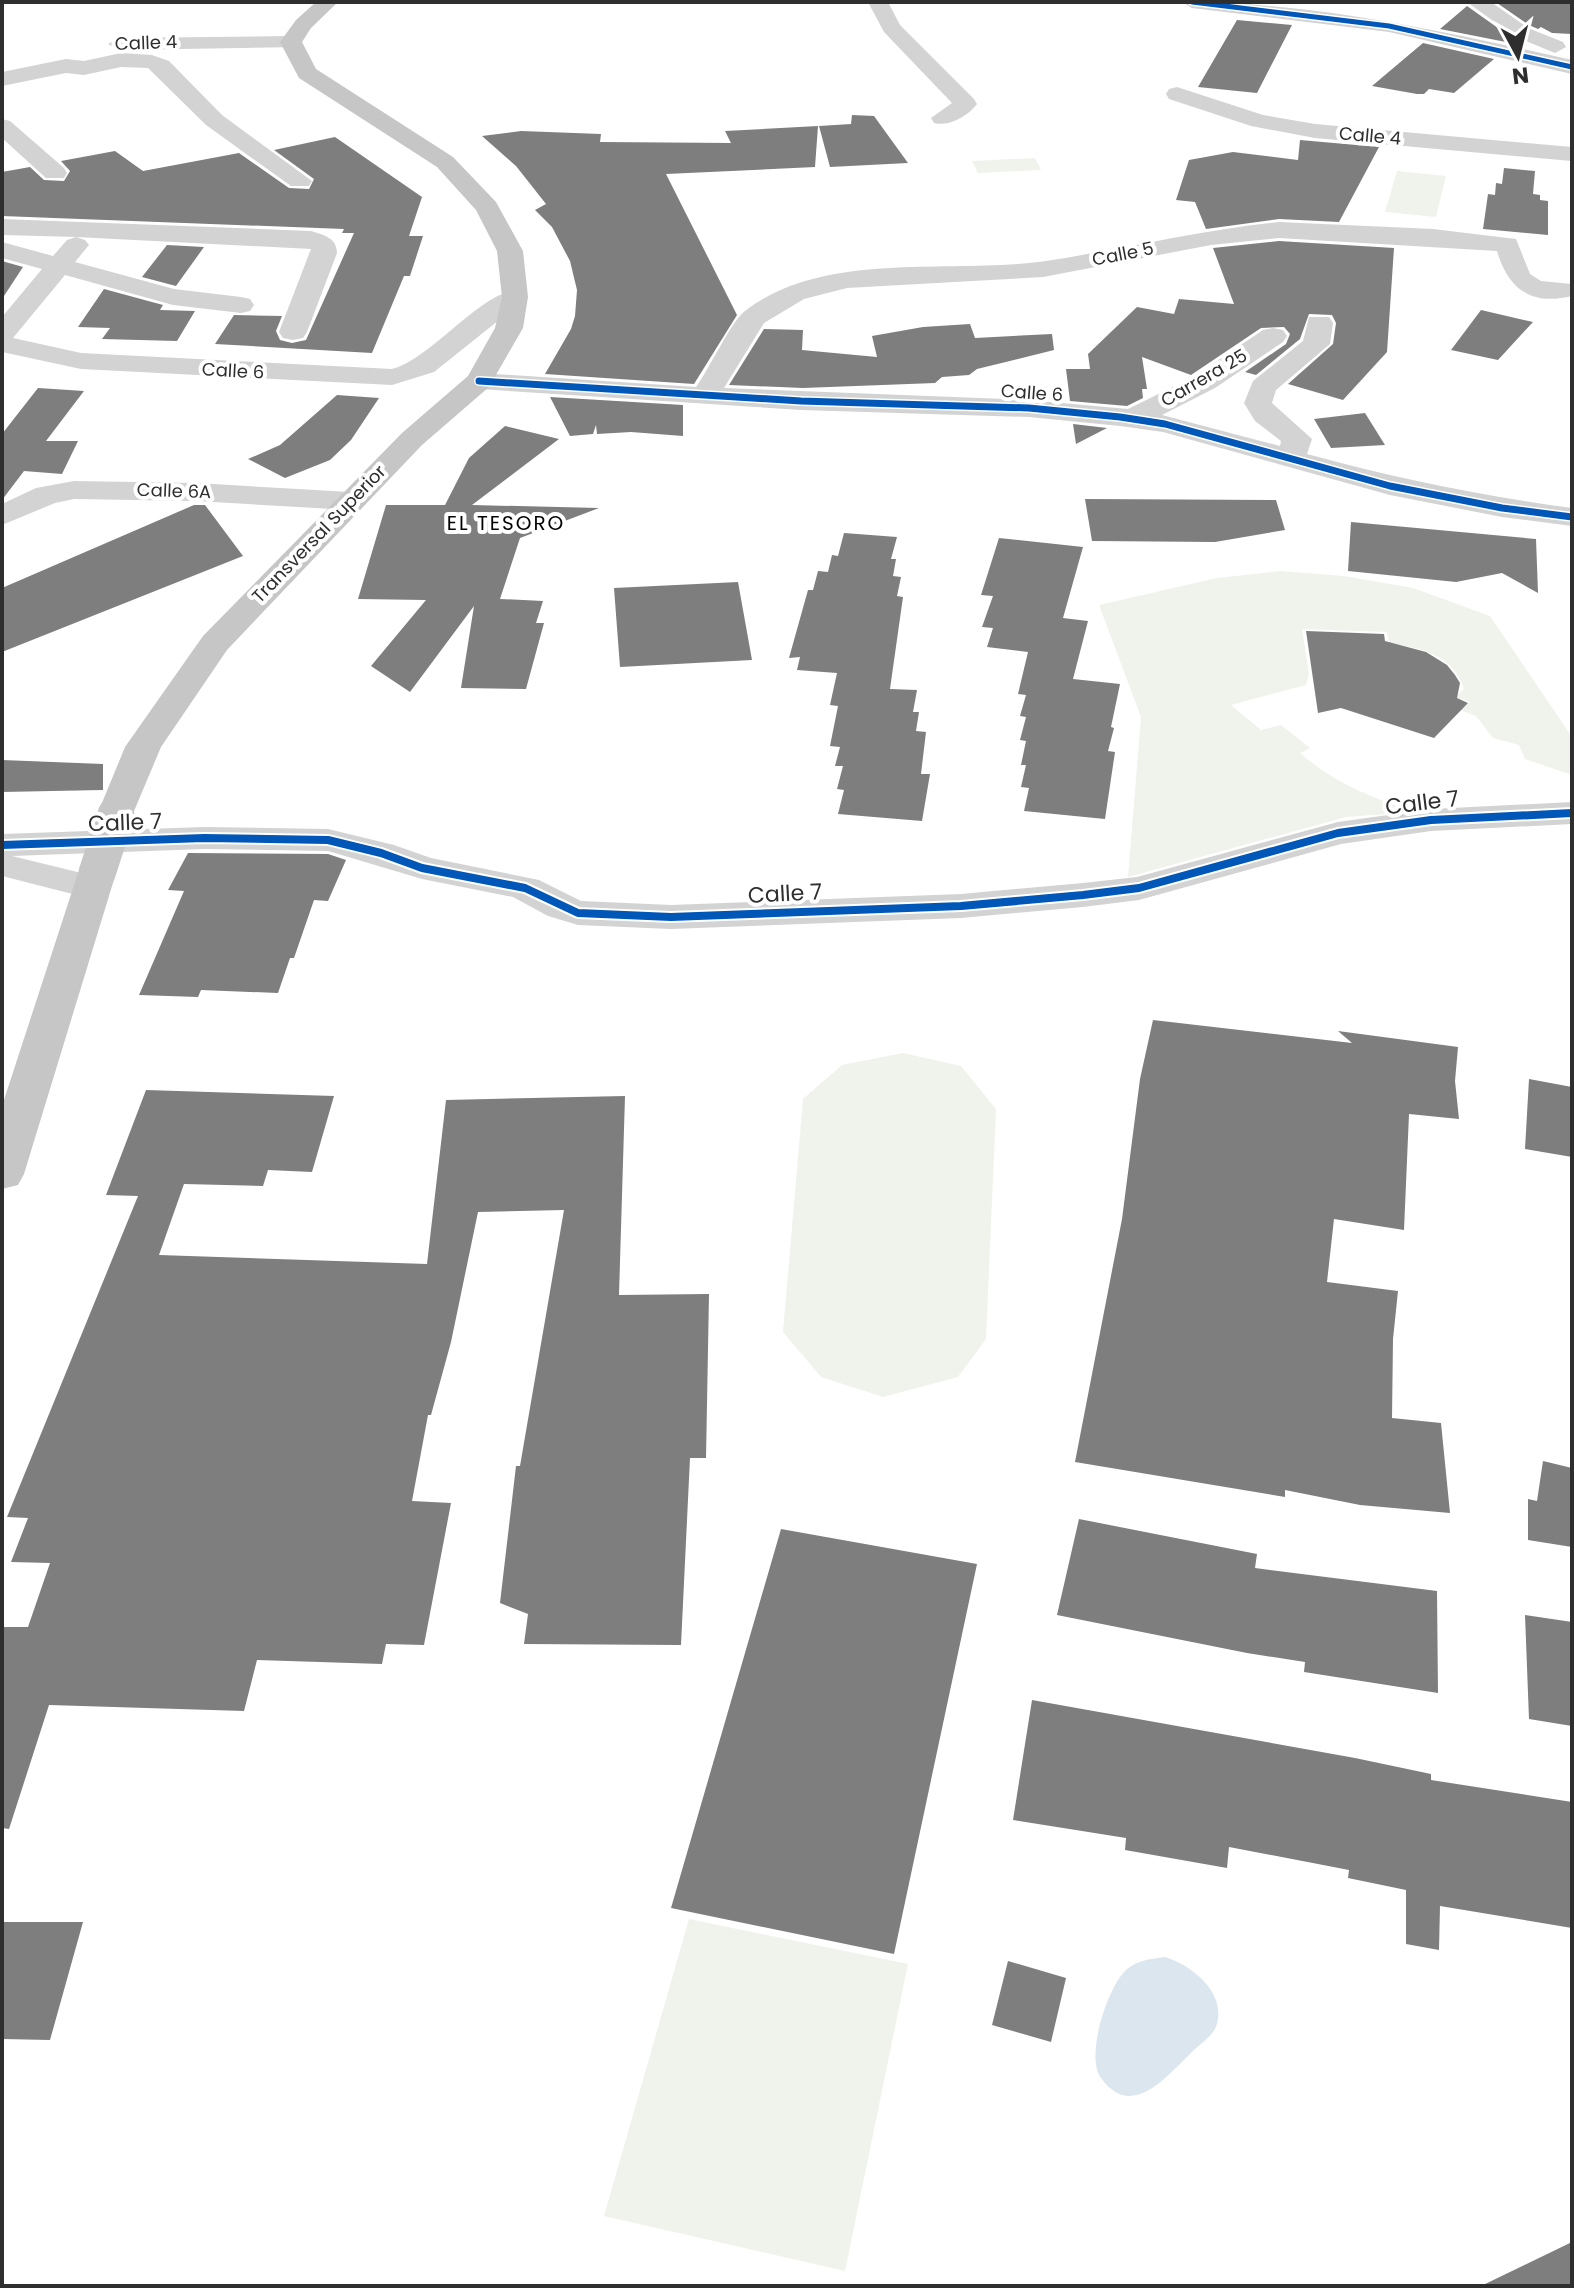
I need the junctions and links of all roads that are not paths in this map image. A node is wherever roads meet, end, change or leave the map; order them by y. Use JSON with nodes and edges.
{"nodes":[{"id":1,"x":328,"y":2,"type":"edge"},
{"id":2,"x":878,"y":2,"type":"edge"},
{"id":3,"x":1192,"y":2,"type":"edge"},
{"id":4,"x":1477,"y":2,"type":"edge"},
{"id":5,"x":291,"y":42,"type":"junction"},
{"id":6,"x":1572,"y":53,"type":"edge"},
{"id":7,"x":2,"y":60,"type":"edge"},
{"id":8,"x":1572,"y":67,"type":"edge"},
{"id":9,"x":2,"y":79,"type":"edge"},
{"id":10,"x":1177,"y":94,"type":"dead end"},
{"id":11,"x":942,"y":118,"type":"dead end"},
{"id":12,"x":2,"y":126,"type":"edge"},
{"id":13,"x":1570,"y":154,"type":"edge"},
{"id":14,"x":55,"y":173,"type":"dead end"},
{"id":15,"x":300,"y":181,"type":"dead end"},
{"id":16,"x":2,"y":227,"type":"edge"},
{"id":17,"x":90,"y":228,"type":"junction"},
{"id":18,"x":877,"y":249,"type":"dead end"},
{"id":19,"x":2,"y":250,"type":"edge"},
{"id":20,"x":58,"y":265,"type":"junction"},
{"id":21,"x":871,"y":279,"type":"junction"},
{"id":22,"x":1570,"y":293,"type":"edge"},
{"id":23,"x":515,"y":297,"type":"junction"},
{"id":24,"x":241,"y":305,"type":"dead end"},
{"id":25,"x":1319,"y":323,"type":"dead end"},
{"id":26,"x":293,"y":332,"type":"dead end"},
{"id":27,"x":2,"y":334,"type":"edge"},
{"id":28,"x":1273,"y":336,"type":"dead end"},
{"id":29,"x":455,"y":342,"type":"junction"},
{"id":30,"x":501,"y":343,"type":"junction"},
{"id":31,"x":2,"y":344,"type":"edge"},
{"id":32,"x":479,"y":381,"type":"junction"},
{"id":33,"x":704,"y":395,"type":"junction"},
{"id":34,"x":1133,"y":418,"type":"junction"},
{"id":35,"x":1291,"y":458,"type":"junction"},
{"id":36,"x":350,"y":501,"type":"junction"},
{"id":37,"x":2,"y":516,"type":"edge"},
{"id":38,"x":1572,"y":517,"type":"edge"},
{"id":39,"x":1572,"y":813,"type":"edge"},
{"id":40,"x":2,"y":845,"type":"edge"},
{"id":41,"x":2,"y":865,"type":"edge"},
{"id":42,"x":95,"y":880,"type":"junction"},
{"id":43,"x":2,"y":1174,"type":"edge"}],
"edges":[{"from":1,"to":5,"type":"main road"},
{"from":2,"to":11,"type":"street"},
{"from":3,"to":8,"type":"street"},
{"from":4,"to":6,"type":"street"},
{"from":5,"to":7,"type":"street","name":"Calle 4"},
{"from":5,"to":23,"type":"main road","name":"Transversal Superior"},
{"from":9,"to":15,"type":"street"},
{"from":10,"to":13,"type":"street","name":"Calle 4"},
{"from":12,"to":14,"type":"street"},
{"from":16,"to":17,"type":"street"},
{"from":17,"to":20,"type":"street"},
{"from":17,"to":26,"type":"street"},
{"from":18,"to":21,"type":"street"},
{"from":19,"to":20,"type":"street"},
{"from":20,"to":24,"type":"street"},
{"from":20,"to":27,"type":"street"},
{"from":21,"to":22,"type":"street","name":"Calle 5"},
{"from":21,"to":33,"type":"street","name":"Calle 5"},
{"from":23,"to":29,"type":"street","name":"Calle 6"},
{"from":23,"to":30,"type":"main road","name":"Transversal Superior"},
{"from":25,"to":35,"type":"street"},
{"from":28,"to":34,"type":"street","name":"Carrera 25"},
{"from":29,"to":30,"type":"street"},
{"from":29,"to":31,"type":"street","name":"Calle 6"},
{"from":30,"to":32,"type":"main road","name":"Transversal Superior"},
{"from":32,"to":33,"type":"street","name":"Calle 6"},
{"from":32,"to":36,"type":"main road","name":"Transversal Superior"},
{"from":33,"to":34,"type":"street","name":"Calle 6"},
{"from":34,"to":35,"type":"street","name":"Calle 6"},
{"from":35,"to":38,"type":"street","name":"Calle 6"},
{"from":36,"to":37,"type":"street","name":"Calle 6A"},
{"from":36,"to":42,"type":"main road","name":"Transversal Superior","bridge":true},
{"from":39,"to":40,"type":"street","name":"Calle 7"},
{"from":41,"to":42,"type":"street"},
{"from":42,"to":43,"type":"main road","name":"Transversal Superior"}]}
